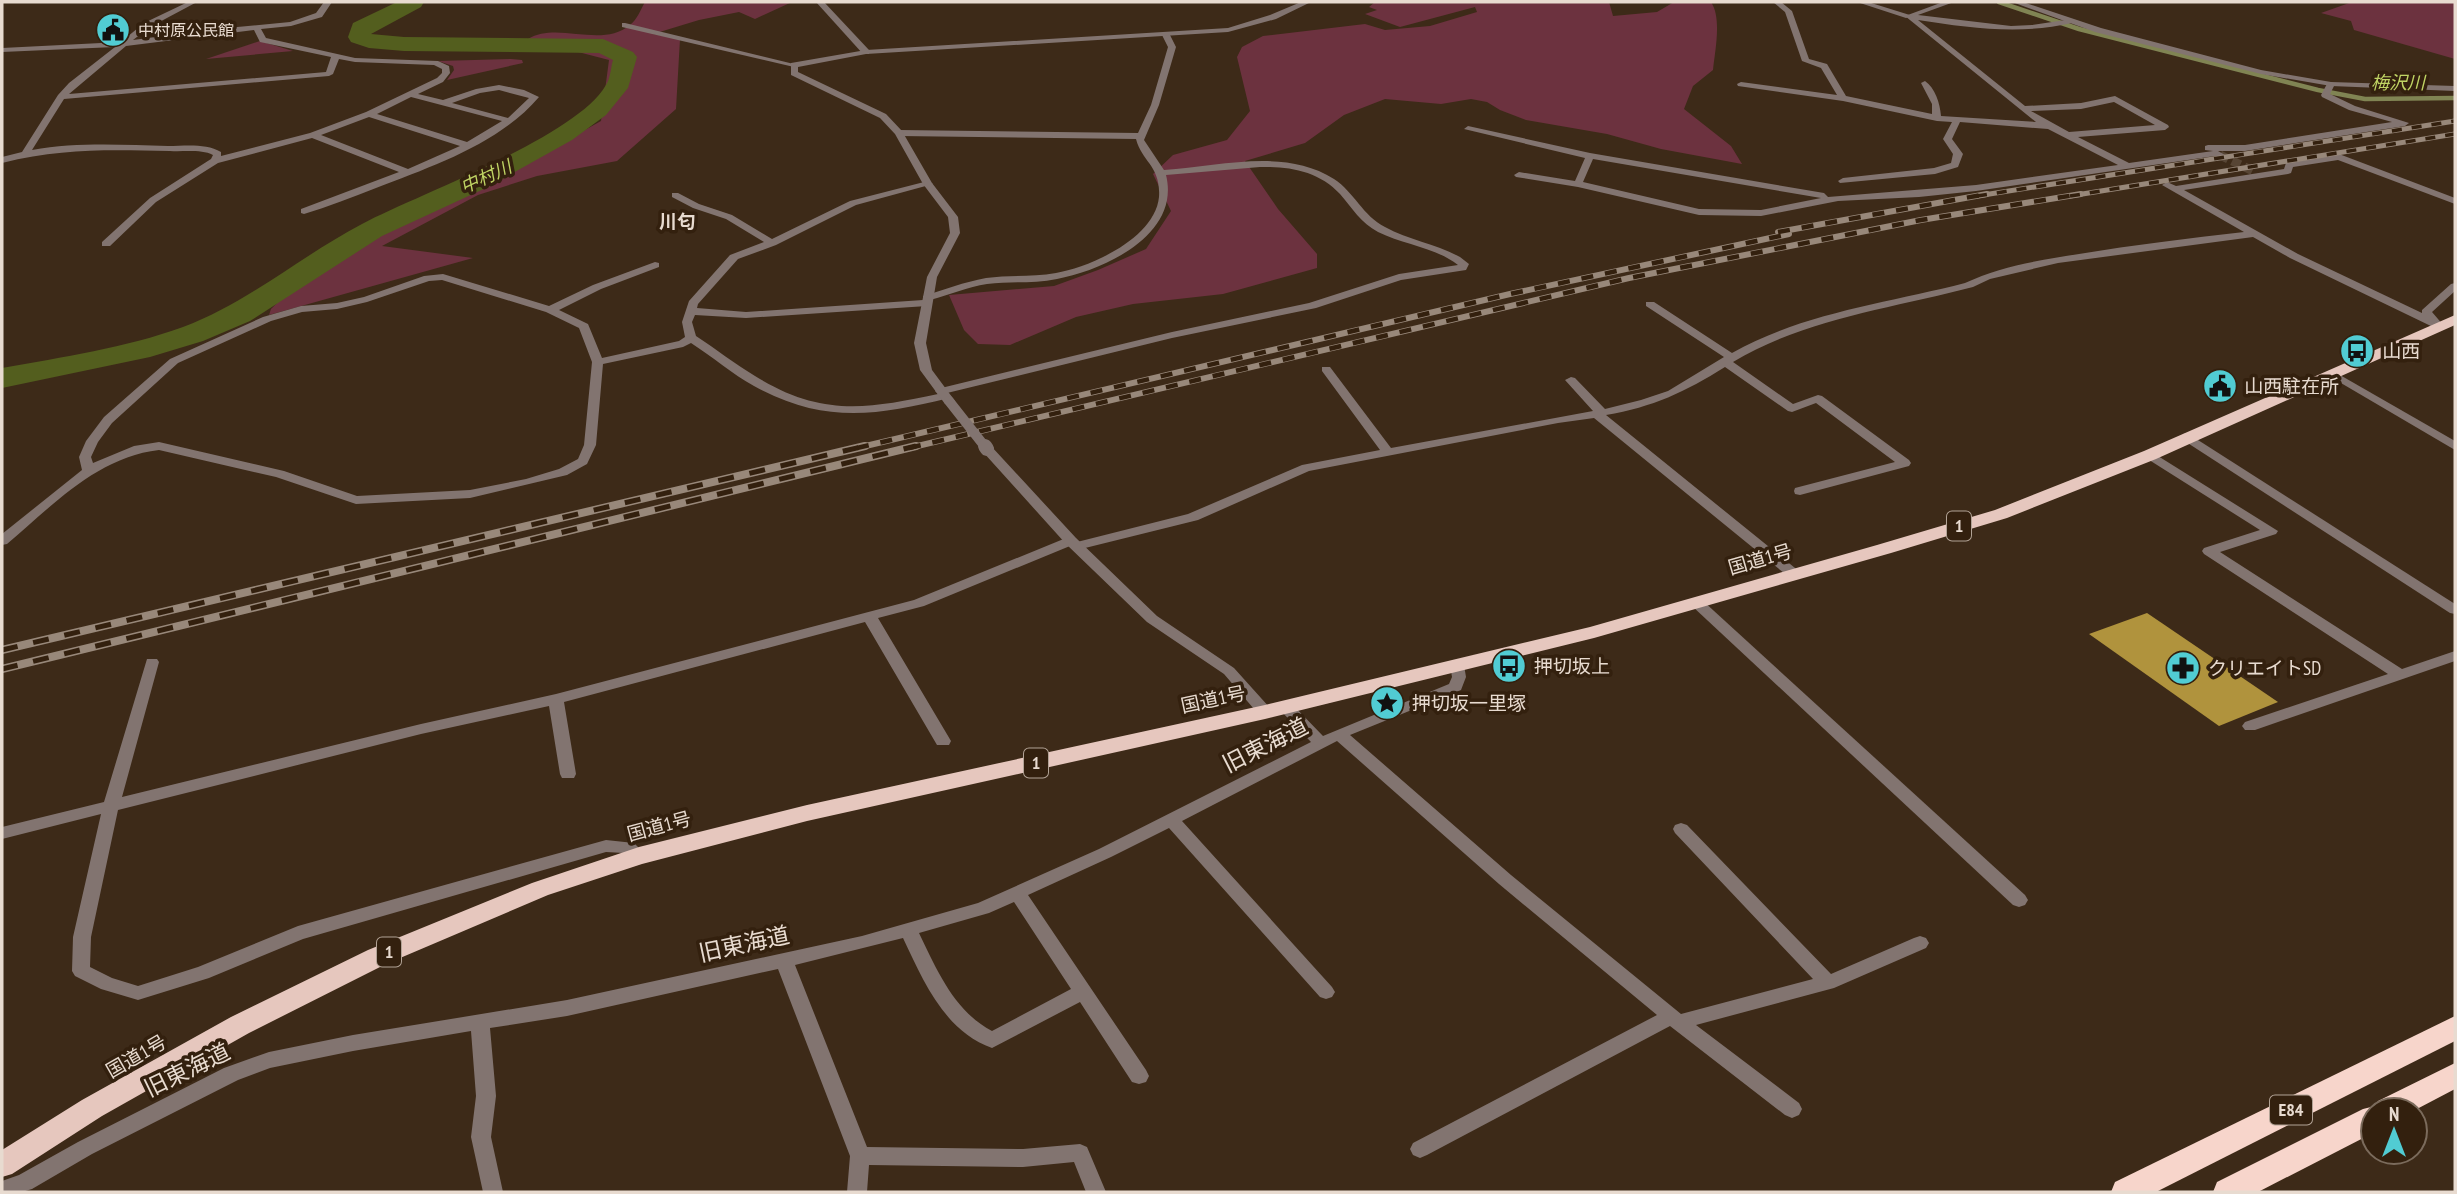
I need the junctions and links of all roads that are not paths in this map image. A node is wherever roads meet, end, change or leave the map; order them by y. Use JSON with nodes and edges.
{"nodes":[{"id":1,"x":193,"y":2,"type":"edge"},
{"id":2,"x":328,"y":2,"type":"edge"},
{"id":3,"x":820,"y":2,"type":"edge"},
{"id":4,"x":1307,"y":2,"type":"edge"},
{"id":5,"x":1776,"y":2,"type":"edge"},
{"id":6,"x":1861,"y":2,"type":"edge"},
{"id":7,"x":1950,"y":2,"type":"edge"},
{"id":8,"x":2016,"y":2,"type":"edge"},
{"id":9,"x":1909,"y":16,"type":"junction"},
{"id":10,"x":2065,"y":23,"type":"junction"},
{"id":11,"x":625,"y":25,"type":"dead end"},
{"id":12,"x":257,"y":28,"type":"junction"},
{"id":13,"x":1166,"y":35,"type":"junction"},
{"id":14,"x":123,"y":44,"type":"junction"},
{"id":15,"x":2,"y":50,"type":"edge"},
{"id":16,"x":866,"y":52,"type":"junction"},
{"id":17,"x":336,"y":56,"type":"junction"},
{"id":18,"x":794,"y":65,"type":"junction"},
{"id":19,"x":1925,"y":83,"type":"dead end"},
{"id":20,"x":1741,"y":84,"type":"dead end"},
{"id":21,"x":2329,"y":89,"type":"junction"},
{"id":22,"x":2455,"y":89,"type":"edge"},
{"id":23,"x":410,"y":94,"type":"junction"},
{"id":24,"x":61,"y":97,"type":"junction"},
{"id":25,"x":1843,"y":98,"type":"junction"},
{"id":26,"x":444,"y":103,"type":"junction"},
{"id":27,"x":2022,"y":109,"type":"junction"},
{"id":28,"x":369,"y":114,"type":"junction"},
{"id":29,"x":1937,"y":118,"type":"junction"},
{"id":30,"x":1957,"y":120,"type":"junction"},
{"id":31,"x":511,"y":121,"type":"junction"},
{"id":32,"x":2049,"y":126,"type":"junction"},
{"id":33,"x":1468,"y":129,"type":"dead end"},
{"id":34,"x":899,"y":133,"type":"junction"},
{"id":35,"x":313,"y":135,"type":"junction"},
{"id":36,"x":2069,"y":135,"type":"junction"},
{"id":37,"x":1140,"y":136,"type":"junction"},
{"id":38,"x":467,"y":145,"type":"junction"},
{"id":39,"x":26,"y":152,"type":"junction"},
{"id":40,"x":2175,"y":153,"type":"dead end"},
{"id":41,"x":2220,"y":155,"type":"tunnel mouth"},
{"id":42,"x":1590,"y":156,"type":"junction"},
{"id":43,"x":2,"y":160,"type":"edge"},
{"id":44,"x":215,"y":161,"type":"junction"},
{"id":45,"x":2128,"y":166,"type":"junction"},
{"id":46,"x":2253,"y":171,"type":"dead end"},
{"id":47,"x":407,"y":172,"type":"junction"},
{"id":48,"x":1161,"y":173,"type":"junction"},
{"id":49,"x":1519,"y":175,"type":"dead end"},
{"id":50,"x":1843,"y":181,"type":"dead end"},
{"id":51,"x":928,"y":184,"type":"junction"},
{"id":52,"x":1578,"y":184,"type":"junction"},
{"id":53,"x":2170,"y":187,"type":"junction"},
{"id":54,"x":675,"y":195,"type":"dead end"},
{"id":55,"x":1838,"y":198,"type":"junction"},
{"id":56,"x":2455,"y":201,"type":"edge"},
{"id":57,"x":304,"y":211,"type":"dead end"},
{"id":58,"x":2254,"y":234,"type":"junction"},
{"id":59,"x":772,"y":243,"type":"junction"},
{"id":60,"x":106,"y":244,"type":"dead end"},
{"id":61,"x":655,"y":265,"type":"dead end"},
{"id":62,"x":2455,"y":286,"type":"edge"},
{"id":63,"x":927,"y":301,"type":"junction"},
{"id":64,"x":1650,"y":304,"type":"dead end"},
{"id":65,"x":550,"y":310,"type":"junction"},
{"id":66,"x":691,"y":311,"type":"junction"},
{"id":67,"x":2447,"y":323,"type":"edge"},
{"id":68,"x":691,"y":338,"type":"junction"},
{"id":69,"x":1727,"y":359,"type":"junction"},
{"id":70,"x":598,"y":362,"type":"junction"},
{"id":71,"x":1326,"y":369,"type":"dead end"},
{"id":72,"x":2333,"y":374,"type":"junction"},
{"id":73,"x":1571,"y":380,"type":"dead end"},
{"id":74,"x":945,"y":396,"type":"junction"},
{"id":75,"x":1600,"y":414,"type":"junction"},
{"id":76,"x":2187,"y":437,"type":"junction"},
{"id":77,"x":2455,"y":446,"type":"edge"},
{"id":78,"x":1388,"y":452,"type":"junction"},
{"id":79,"x":2150,"y":454,"type":"junction"},
{"id":80,"x":89,"y":472,"type":"junction"},
{"id":81,"x":1800,"y":491,"type":"dead end"},
{"id":82,"x":2,"y":541,"type":"edge"},
{"id":83,"x":1074,"y":544,"type":"junction"},
{"id":84,"x":1795,"y":575,"type":"junction"},
{"id":85,"x":1697,"y":603,"type":"junction"},
{"id":86,"x":2455,"y":610,"type":"edge"},
{"id":87,"x":869,"y":616,"type":"junction"},
{"id":88,"x":2455,"y":656,"type":"edge"},
{"id":89,"x":152,"y":662,"type":"dead end"},
{"id":90,"x":1457,"y":665,"type":"junction"},
{"id":91,"x":2401,"y":675,"type":"junction"},
{"id":92,"x":556,"y":699,"type":"junction"},
{"id":93,"x":1276,"y":710,"type":"junction"},
{"id":94,"x":2249,"y":726,"type":"dead end"},
{"id":95,"x":1339,"y":734,"type":"junction"},
{"id":96,"x":943,"y":741,"type":"dead end"},
{"id":97,"x":1322,"y":744,"type":"junction"},
{"id":98,"x":568,"y":774,"type":"dead end"},
{"id":99,"x":111,"y":806,"type":"junction"},
{"id":100,"x":1171,"y":819,"type":"junction"},
{"id":101,"x":1681,"y":829,"type":"dead end"},
{"id":102,"x":2,"y":833,"type":"edge"},
{"id":103,"x":639,"y":856,"type":"junction"},
{"id":104,"x":1017,"y":893,"type":"junction"},
{"id":105,"x":2018,"y":900,"type":"dead end"},
{"id":106,"x":909,"y":930,"type":"junction"},
{"id":107,"x":1920,"y":943,"type":"dead end"},
{"id":108,"x":784,"y":960,"type":"junction"},
{"id":109,"x":1828,"y":983,"type":"junction"},
{"id":110,"x":1083,"y":992,"type":"junction"},
{"id":111,"x":1326,"y":992,"type":"dead end"},
{"id":112,"x":1674,"y":1019,"type":"junction"},
{"id":113,"x":480,"y":1022,"type":"junction"},
{"id":114,"x":2455,"y":1028,"type":"edge"},
{"id":115,"x":2455,"y":1075,"type":"edge"},
{"id":116,"x":1139,"y":1076,"type":"dead end"},
{"id":117,"x":2415,"y":1096,"type":"edge"},
{"id":118,"x":1792,"y":1109,"type":"dead end"},
{"id":119,"x":2359,"y":1125,"type":"edge"},
{"id":120,"x":1420,"y":1149,"type":"dead end"},
{"id":121,"x":860,"y":1156,"type":"junction"},
{"id":122,"x":2,"y":1165,"type":"edge"},
{"id":123,"x":2,"y":1190,"type":"edge"},
{"id":124,"x":493,"y":1192,"type":"edge"},
{"id":125,"x":857,"y":1192,"type":"edge"},
{"id":126,"x":1096,"y":1192,"type":"edge"},
{"id":127,"x":2126,"y":1192,"type":"edge"},
{"id":128,"x":2228,"y":1192,"type":"edge"}],
"edges":[{"from":1,"to":14,"type":"street"},
{"from":2,"to":12,"type":"street"},
{"from":3,"to":16,"type":"street"},
{"from":4,"to":13,"type":"street"},
{"from":5,"to":25,"type":"street"},
{"from":6,"to":9,"type":"street"},
{"from":7,"to":9,"type":"street"},
{"from":8,"to":10,"type":"street"},
{"from":9,"to":10,"type":"street"},
{"from":9,"to":27,"type":"street"},
{"from":10,"to":21,"type":"street"},
{"from":11,"to":18,"type":"street"},
{"from":12,"to":14,"type":"street"},
{"from":12,"to":17,"type":"street"},
{"from":13,"to":16,"type":"street"},
{"from":13,"to":37,"type":"street"},
{"from":14,"to":15,"type":"street"},
{"from":14,"to":24,"type":"street"},
{"from":16,"to":18,"type":"street"},
{"from":17,"to":23,"type":"street"},
{"from":17,"to":24,"type":"street"},
{"from":18,"to":34,"type":"street"},
{"from":19,"to":29,"type":"street"},
{"from":20,"to":25,"type":"street"},
{"from":21,"to":22,"type":"street"},
{"from":21,"to":40,"type":"street"},
{"from":23,"to":26,"type":"street"},
{"from":23,"to":28,"type":"street"},
{"from":24,"to":39,"type":"street"},
{"from":25,"to":29,"type":"street"},
{"from":26,"to":31,"type":"street"},
{"from":26,"to":31,"type":"street"},
{"from":27,"to":32,"type":"street"},
{"from":27,"to":36,"type":"street"},
{"from":28,"to":35,"type":"street"},
{"from":28,"to":38,"type":"street"},
{"from":29,"to":30,"type":"street"},
{"from":30,"to":32,"type":"street"},
{"from":30,"to":50,"type":"street"},
{"from":31,"to":38,"type":"street"},
{"from":32,"to":36,"type":"street"},
{"from":33,"to":42,"type":"street"},
{"from":34,"to":37,"type":"street"},
{"from":34,"to":51,"type":"street"},
{"from":35,"to":44,"type":"street"},
{"from":35,"to":47,"type":"street"},
{"from":36,"to":45,"type":"street"},
{"from":37,"to":48,"type":"street"},
{"from":38,"to":47,"type":"street"},
{"from":39,"to":43,"type":"street"},
{"from":39,"to":44,"type":"street"},
{"from":41,"to":45,"type":"street"},
{"from":42,"to":52,"type":"street"},
{"from":42,"to":55,"type":"street"},
{"from":44,"to":60,"type":"street"},
{"from":45,"to":55,"type":"street"},
{"from":46,"to":53,"type":"street"},
{"from":47,"to":57,"type":"street"},
{"from":48,"to":63,"type":"street"},
{"from":48,"to":74,"type":"street"},
{"from":49,"to":52,"type":"street"},
{"from":51,"to":59,"type":"street"},
{"from":51,"to":63,"type":"street"},
{"from":52,"to":55,"type":"street"},
{"from":53,"to":56,"type":"street"},
{"from":53,"to":58,"type":"street"},
{"from":54,"to":59,"type":"street"},
{"from":58,"to":67,"type":"street"},
{"from":58,"to":69,"type":"street"},
{"from":59,"to":66,"type":"street"},
{"from":61,"to":65,"type":"street"},
{"from":62,"to":67,"type":"street"},
{"from":63,"to":66,"type":"street"},
{"from":63,"to":74,"type":"street"},
{"from":64,"to":69,"type":"street"},
{"from":65,"to":70,"type":"street"},
{"from":65,"to":80,"type":"street"},
{"from":66,"to":68,"type":"street"},
{"from":67,"to":72,"type":"highway","name":"国道1号","number":"1"},
{"from":68,"to":70,"type":"street"},
{"from":68,"to":74,"type":"street"},
{"from":69,"to":75,"type":"street"},
{"from":69,"to":81,"type":"street"},
{"from":70,"to":80,"type":"street"},
{"from":71,"to":78,"type":"street"},
{"from":72,"to":76,"type":"highway","name":"国道1号","number":"1"},
{"from":72,"to":77,"type":"street"},
{"from":73,"to":75,"type":"street"},
{"from":74,"to":83,"type":"street","bridge":true},
{"from":75,"to":78,"type":"street"},
{"from":75,"to":84,"type":"street"},
{"from":76,"to":79,"type":"highway","name":"国道1号","number":"1"},
{"from":76,"to":86,"type":"street"},
{"from":78,"to":83,"type":"street"},
{"from":79,"to":84,"type":"highway","name":"国道1号","number":"1"},
{"from":79,"to":91,"type":"street"},
{"from":80,"to":82,"type":"street"},
{"from":83,"to":87,"type":"street"},
{"from":83,"to":93,"type":"street"},
{"from":84,"to":85,"type":"highway","name":"国道1号","number":"1"},
{"from":85,"to":90,"type":"highway","name":"国道1号","number":"1"},
{"from":85,"to":105,"type":"street"},
{"from":87,"to":92,"type":"street"},
{"from":87,"to":96,"type":"street"},
{"from":88,"to":91,"type":"street"},
{"from":89,"to":99,"type":"street"},
{"from":90,"to":93,"type":"highway","name":"国道1号","number":"1"},
{"from":90,"to":95,"type":"street","name":"旧東海道"},
{"from":91,"to":94,"type":"street"},
{"from":92,"to":98,"type":"street"},
{"from":92,"to":99,"type":"street"},
{"from":93,"to":97,"type":"street"},
{"from":93,"to":103,"type":"highway","name":"国道1号","number":"1"},
{"from":95,"to":97,"type":"street","name":"旧東海道"},
{"from":95,"to":112,"type":"street"},
{"from":97,"to":100,"type":"street","name":"旧東海道"},
{"from":99,"to":102,"type":"street"},
{"from":99,"to":103,"type":"street"},
{"from":100,"to":104,"type":"street","name":"旧東海道"},
{"from":100,"to":111,"type":"street"},
{"from":101,"to":109,"type":"street"},
{"from":103,"to":122,"type":"highway","name":"国道1号","number":"1"},
{"from":104,"to":106,"type":"street","name":"旧東海道"},
{"from":104,"to":110,"type":"street"},
{"from":106,"to":108,"type":"street","name":"旧東海道"},
{"from":106,"to":110,"type":"street"},
{"from":107,"to":109,"type":"street"},
{"from":108,"to":113,"type":"street","name":"旧東海道"},
{"from":108,"to":121,"type":"street"},
{"from":109,"to":112,"type":"street"},
{"from":110,"to":116,"type":"street"},
{"from":112,"to":118,"type":"street"},
{"from":112,"to":120,"type":"street"},
{"from":113,"to":123,"type":"street","name":"旧東海道"},
{"from":113,"to":124,"type":"street"},
{"from":114,"to":127,"type":"highway","number":"E84"},
{"from":115,"to":117,"type":"highway"},
{"from":119,"to":128,"type":"highway","number":"E84"},
{"from":121,"to":125,"type":"street"},
{"from":121,"to":126,"type":"street"}]}
